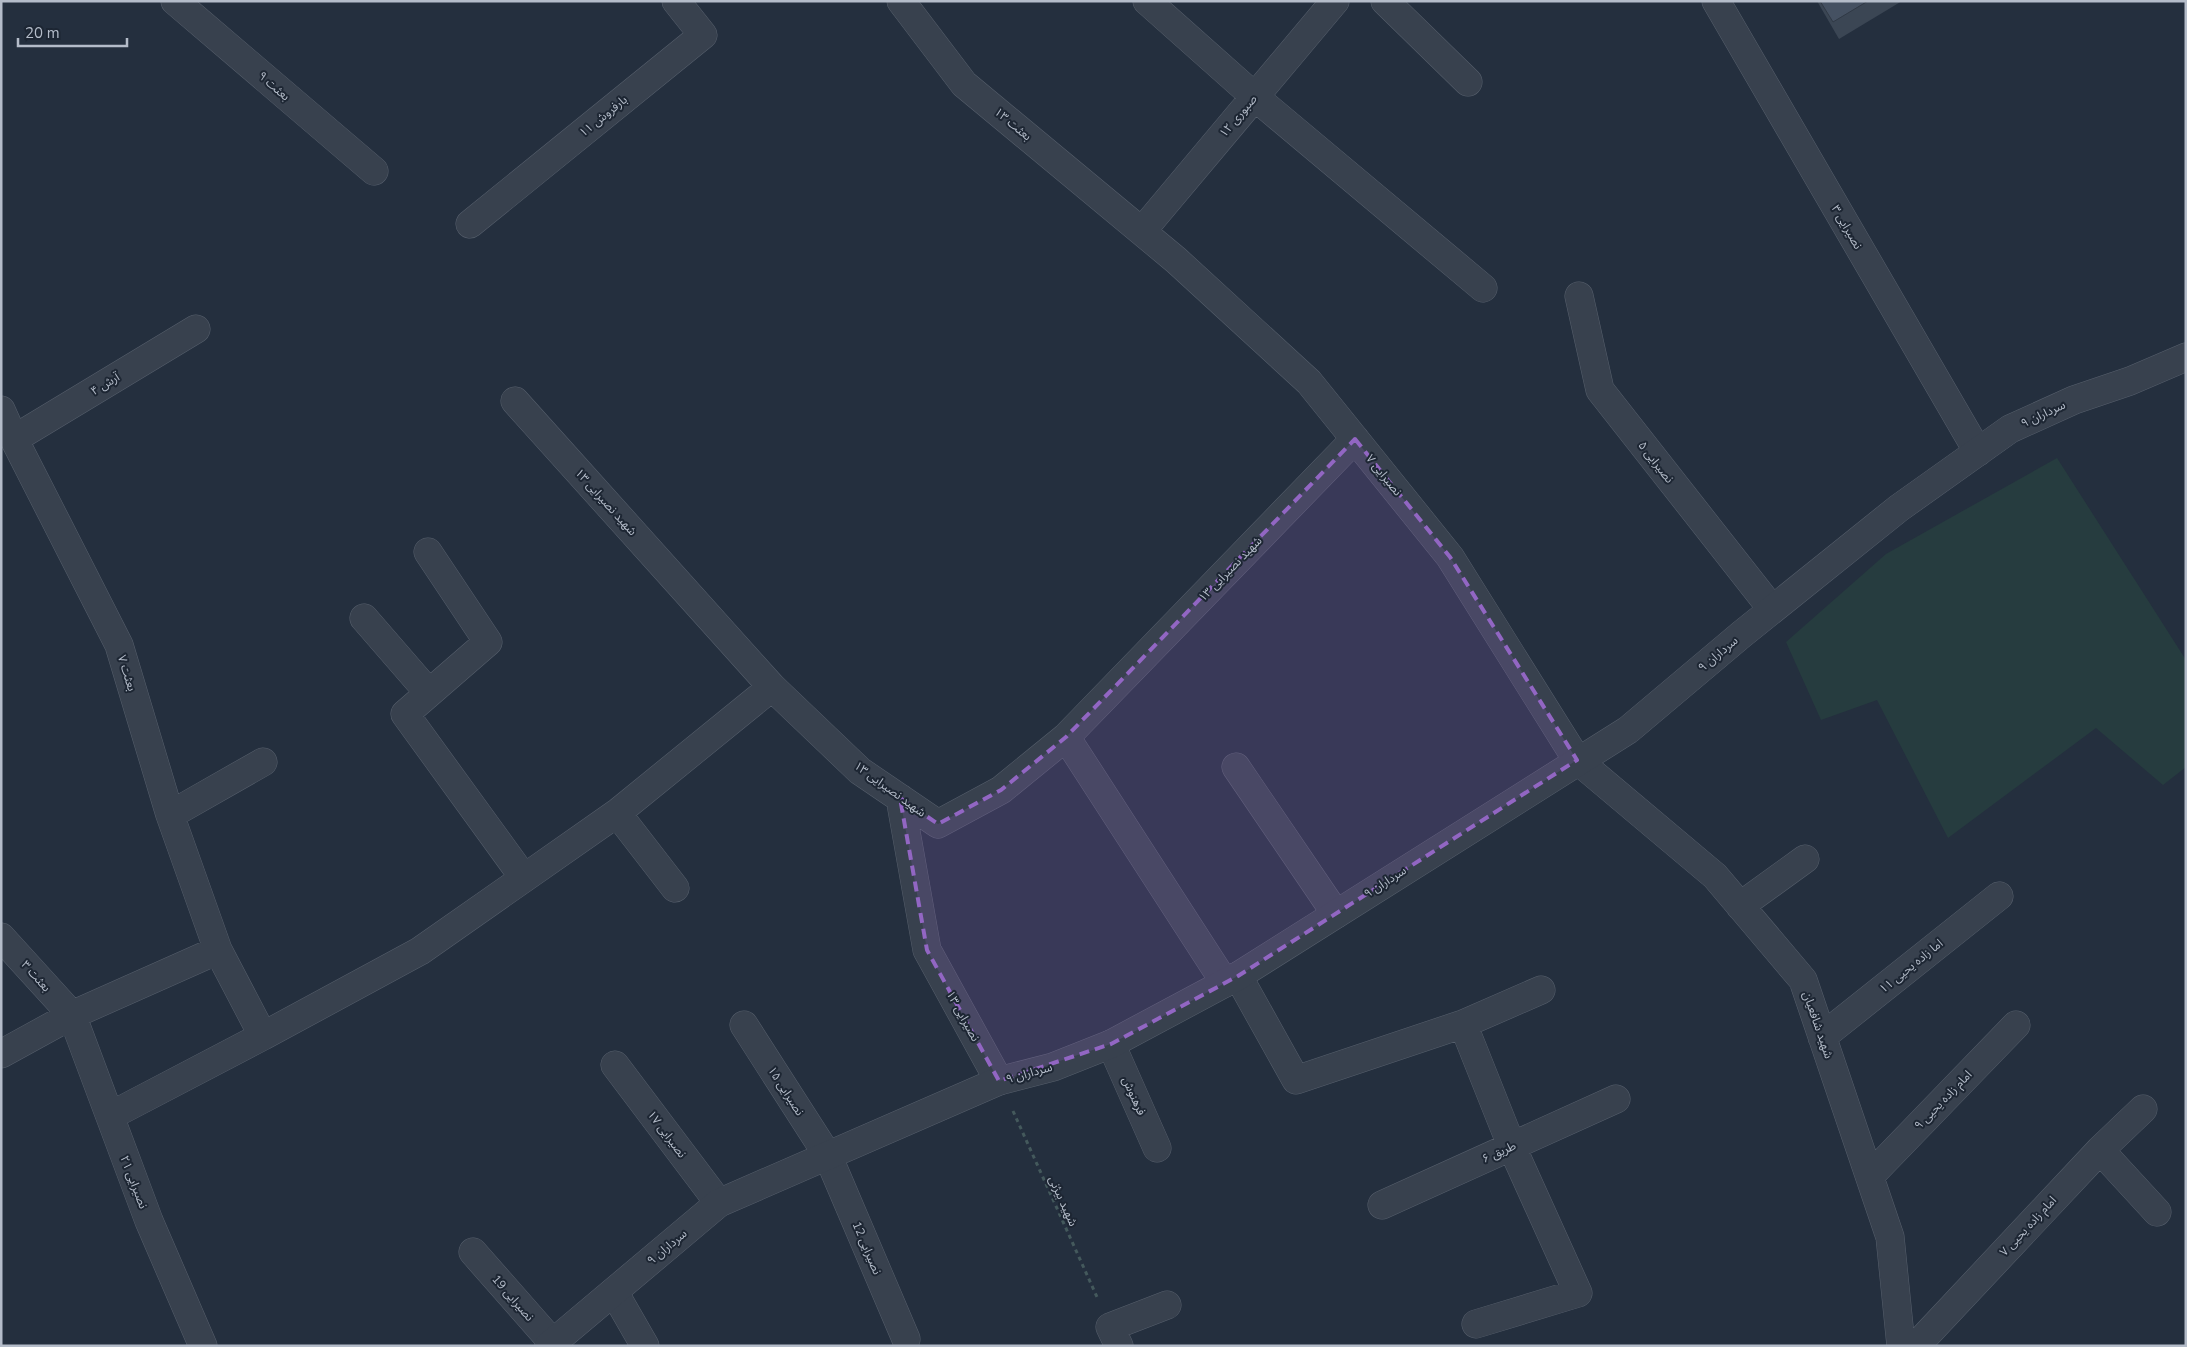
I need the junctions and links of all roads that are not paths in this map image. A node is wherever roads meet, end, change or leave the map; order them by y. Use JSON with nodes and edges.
{"nodes":[{"id":1,"x":175,"y":1,"type":"edge"},
{"id":2,"x":676,"y":1,"type":"edge"},
{"id":3,"x":901,"y":1,"type":"edge"},
{"id":4,"x":1147,"y":1,"type":"edge"},
{"id":5,"x":1335,"y":1,"type":"edge"},
{"id":6,"x":1385,"y":1,"type":"edge"},
{"id":7,"x":1716,"y":1,"type":"edge"},
{"id":8,"x":1468,"y":82,"type":"dead end"},
{"id":9,"x":1254,"y":97,"type":"junction"},
{"id":10,"x":374,"y":171,"type":"dead end"},
{"id":11,"x":470,"y":224,"type":"dead end"},
{"id":12,"x":1142,"y":231,"type":"junction"},
{"id":13,"x":1483,"y":288,"type":"dead end"},
{"id":14,"x":1578,"y":296,"type":"dead end"},
{"id":15,"x":196,"y":329,"type":"dead end"},
{"id":16,"x":2186,"y":357,"type":"edge"},
{"id":17,"x":515,"y":402,"type":"dead end"},
{"id":18,"x":1,"y":410,"type":"edge"},
{"id":19,"x":14,"y":439,"type":"junction"},
{"id":20,"x":1355,"y":439,"type":"junction"},
{"id":21,"x":1978,"y":452,"type":"junction"},
{"id":22,"x":428,"y":552,"type":"dead end"},
{"id":23,"x":1772,"y":609,"type":"junction"},
{"id":24,"x":364,"y":618,"type":"dead end"},
{"id":25,"x":772,"y":686,"type":"junction"},
{"id":26,"x":429,"y":693,"type":"junction"},
{"id":27,"x":1066,"y":737,"type":"junction"},
{"id":28,"x":1577,"y":760,"type":"junction"},
{"id":29,"x":263,"y":762,"type":"dead end"},
{"id":30,"x":1236,"y":767,"type":"dead end"},
{"id":31,"x":900,"y":798,"type":"junction"},
{"id":32,"x":617,"y":813,"type":"junction"},
{"id":33,"x":170,"y":815,"type":"junction"},
{"id":34,"x":1805,"y":859,"type":"dead end"},
{"id":35,"x":524,"y":878,"type":"junction"},
{"id":36,"x":675,"y":888,"type":"dead end"},
{"id":37,"x":2000,"y":896,"type":"dead end"},
{"id":38,"x":1740,"y":906,"type":"junction"},
{"id":39,"x":1336,"y":914,"type":"junction"},
{"id":40,"x":1,"y":937,"type":"edge"},
{"id":41,"x":218,"y":950,"type":"junction"},
{"id":42,"x":1231,"y":980,"type":"junction"},
{"id":43,"x":1541,"y":990,"type":"dead end"},
{"id":44,"x":72,"y":1015,"type":"junction"},
{"id":45,"x":1463,"y":1024,"type":"junction"},
{"id":46,"x":744,"y":1025,"type":"dead end"},
{"id":47,"x":2016,"y":1025,"type":"dead end"},
{"id":48,"x":263,"y":1036,"type":"junction"},
{"id":49,"x":1822,"y":1037,"type":"junction"},
{"id":50,"x":1111,"y":1044,"type":"junction"},
{"id":51,"x":1,"y":1054,"type":"edge"},
{"id":52,"x":616,"y":1065,"type":"dead end"},
{"id":53,"x":999,"y":1081,"type":"junction"},
{"id":54,"x":1616,"y":1099,"type":"dead end"},
{"id":55,"x":2143,"y":1109,"type":"dead end"},
{"id":56,"x":110,"y":1116,"type":"junction"},
{"id":57,"x":1512,"y":1147,"type":"junction"},
{"id":58,"x":1157,"y":1148,"type":"dead end"},
{"id":59,"x":2100,"y":1150,"type":"junction"},
{"id":60,"x":828,"y":1156,"type":"junction"},
{"id":61,"x":1870,"y":1176,"type":"junction"},
{"id":62,"x":719,"y":1203,"type":"junction"},
{"id":63,"x":1382,"y":1204,"type":"dead end"},
{"id":64,"x":2156,"y":1212,"type":"dead end"},
{"id":65,"x":473,"y":1252,"type":"dead end"},
{"id":66,"x":614,"y":1292,"type":"junction"},
{"id":67,"x":1167,"y":1305,"type":"dead end"},
{"id":68,"x":1476,"y":1324,"type":"dead end"},
{"id":69,"x":1115,"y":1337,"type":"edge"},
{"id":70,"x":906,"y":1339,"type":"dead end"},
{"id":71,"x":551,"y":1344,"type":"edge"},
{"id":72,"x":203,"y":1346,"type":"edge"},
{"id":73,"x":645,"y":1346,"type":"edge"},
{"id":74,"x":1901,"y":1346,"type":"edge"},
{"id":75,"x":1916,"y":1346,"type":"edge"}],
"edges":[{"from":1,"to":10,"type":"street","name":"بعثت ۹"},
{"from":2,"to":11,"type":"street","name":"بارفروش ۱۱"},
{"from":3,"to":12,"type":"street","name":"بعثت ۱۳"},
{"from":4,"to":9,"type":"street"},
{"from":5,"to":9,"type":"street","name":"صبوری ۱۲"},
{"from":6,"to":8,"type":"street"},
{"from":7,"to":21,"type":"street","name":"نصیرایی ۳"},
{"from":9,"to":12,"type":"street","name":"صبوری ۱۲"},
{"from":9,"to":13,"type":"street"},
{"from":12,"to":20,"type":"street","name":"نصیرایی ۷"},
{"from":14,"to":23,"type":"street","name":"نصیرایی ۵"},
{"from":15,"to":19,"type":"street","name":"آرش ۴"},
{"from":16,"to":21,"type":"street","name":"سرداران ۹"},
{"from":17,"to":25,"type":"street","name":"شهید نصیرایی ۱۳"},
{"from":18,"to":19,"type":"street","name":"بعثت ۷"},
{"from":19,"to":33,"type":"street","name":"بعثت ۷"},
{"from":20,"to":27,"type":"street","name":"شهید نصیرایی ۱۳"},
{"from":20,"to":28,"type":"street","name":"نصیرایی ۷"},
{"from":21,"to":23,"type":"street","name":"سرداران ۹"},
{"from":22,"to":26,"type":"street"},
{"from":23,"to":28,"type":"street","name":"سرداران ۹"},
{"from":24,"to":26,"type":"street"},
{"from":25,"to":31,"type":"street","name":"شهید نصیرایی ۱۳"},
{"from":25,"to":32,"type":"street"},
{"from":26,"to":35,"type":"street"},
{"from":27,"to":31,"type":"street","name":"شهید نصیرایی ۱۳"},
{"from":27,"to":42,"type":"street"},
{"from":28,"to":38,"type":"street","name":"شهید شافعیان"},
{"from":28,"to":39,"type":"street","name":"سرداران ۹"},
{"from":29,"to":33,"type":"street"},
{"from":30,"to":39,"type":"street"},
{"from":31,"to":53,"type":"street","name":"نصیرایی ۱۳"},
{"from":32,"to":35,"type":"street"},
{"from":32,"to":36,"type":"street"},
{"from":33,"to":41,"type":"street","name":"بعثت ۷"},
{"from":34,"to":38,"type":"street"},
{"from":35,"to":48,"type":"street"},
{"from":37,"to":49,"type":"street","name":"اما زاده یحیی ۱۱"},
{"from":38,"to":49,"type":"street","name":"شهید شافعیان"},
{"from":39,"to":42,"type":"street","name":"سرداران ۹"},
{"from":40,"to":44,"type":"street","name":"بعثت ۳"},
{"from":41,"to":44,"type":"street"},
{"from":41,"to":48,"type":"street","name":"بعثت ۷"},
{"from":42,"to":45,"type":"street"},
{"from":42,"to":50,"type":"street","name":"سرداران ۹"},
{"from":43,"to":45,"type":"street"},
{"from":44,"to":51,"type":"street"},
{"from":44,"to":56,"type":"street","name":"نصیرایی ۲۱"},
{"from":45,"to":57,"type":"street"},
{"from":46,"to":60,"type":"street","name":"نصیرایی ۱۵"},
{"from":47,"to":61,"type":"street","name":"امام زاده یحیی ۹"},
{"from":48,"to":56,"type":"street"},
{"from":49,"to":61,"type":"street","name":"شهید شافعیان"},
{"from":50,"to":53,"type":"street","name":"سرداران ۹"},
{"from":50,"to":58,"type":"street","name":"فرهنوش"},
{"from":52,"to":62,"type":"street","name":"نصیرایی ۱۷"},
{"from":53,"to":60,"type":"street","name":"سرداران ۹"},
{"from":54,"to":57,"type":"street","name":"طریق ۶"},
{"from":55,"to":59,"type":"street","name":"امام زاده یحیی ۷"},
{"from":56,"to":72,"type":"street","name":"نصیرایی ۲۱"},
{"from":57,"to":63,"type":"street","name":"طریق ۶"},
{"from":57,"to":68,"type":"street"},
{"from":59,"to":64,"type":"street"},
{"from":59,"to":75,"type":"street","name":"امام زاده یحیی ۷"},
{"from":60,"to":62,"type":"street","name":"سرداران ۹"},
{"from":60,"to":70,"type":"street","name":"نصیرایی 12"},
{"from":61,"to":74,"type":"street","name":"شهید شافعیان"},
{"from":62,"to":66,"type":"street","name":"سرداران ۹"},
{"from":65,"to":71,"type":"street","name":"نصیرایی 19"},
{"from":66,"to":71,"type":"street","name":"سرداران ۹"},
{"from":66,"to":73,"type":"street"},
{"from":67,"to":69,"type":"street"}]}
